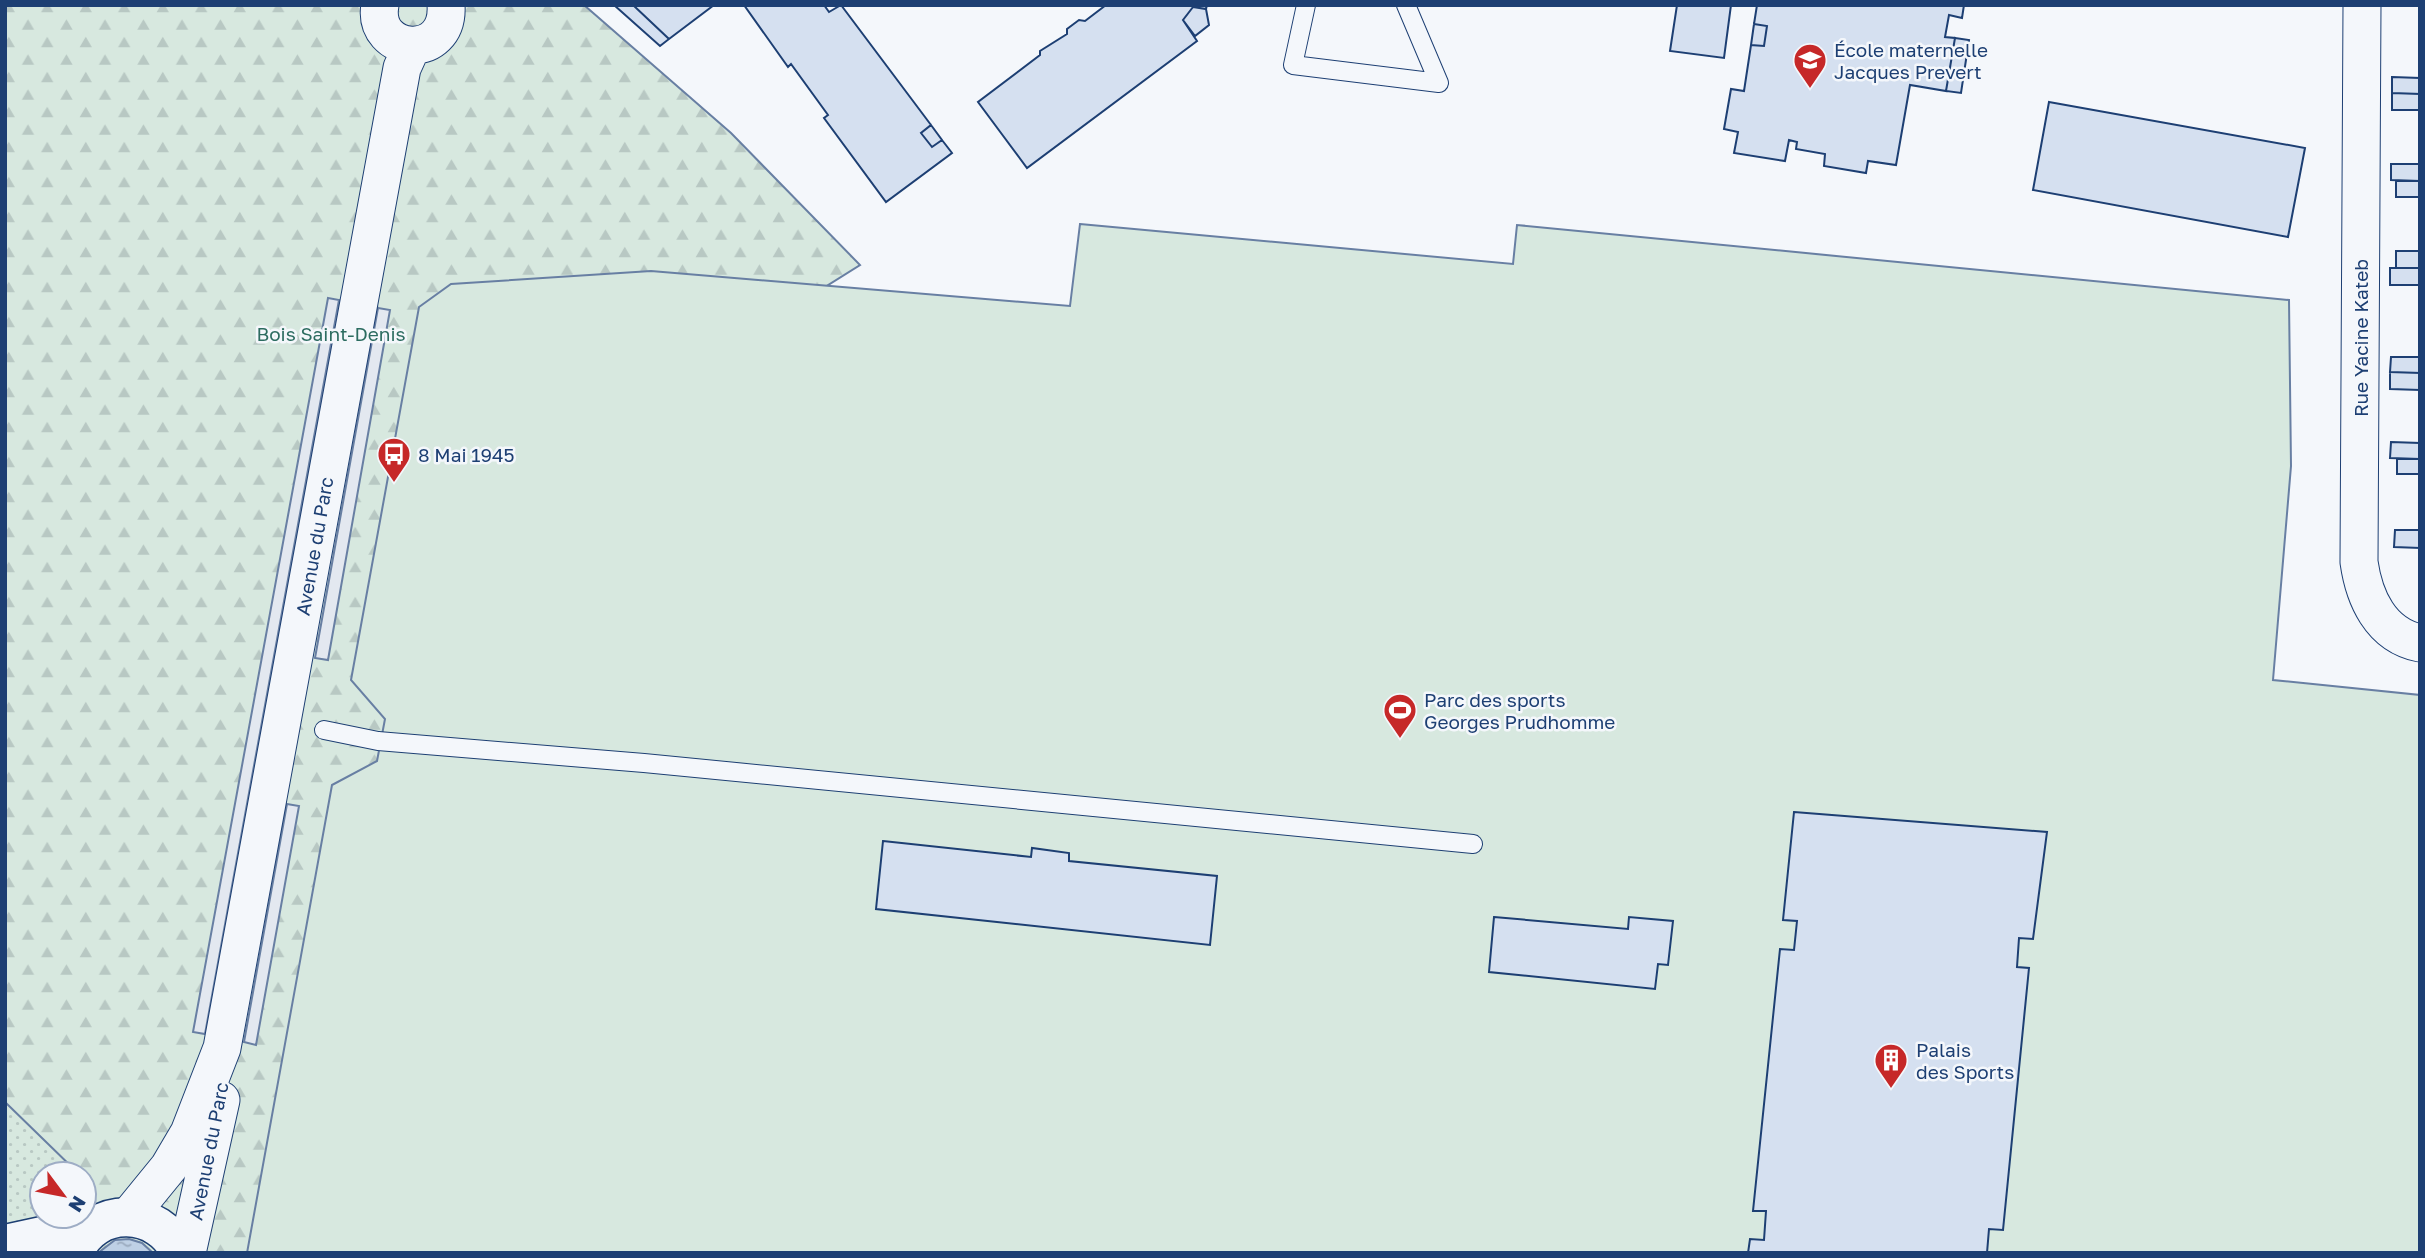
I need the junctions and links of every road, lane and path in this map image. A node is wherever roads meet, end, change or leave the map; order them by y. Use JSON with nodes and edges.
{"nodes":[{"id":1,"x":380,"y":5,"type":"edge"},
{"id":2,"x":446,"y":5,"type":"edge"},
{"id":3,"x":1306,"y":5,"type":"edge"},
{"id":4,"x":1406,"y":5,"type":"edge"},
{"id":5,"x":2362,"y":5,"type":"edge"},
{"id":6,"x":412,"y":46,"type":"junction"},
{"id":7,"x":2420,"y":643,"type":"edge"},
{"id":8,"x":324,"y":730,"type":"dead end"},
{"id":9,"x":1473,"y":844,"type":"dead end"},
{"id":10,"x":222,"y":1048,"type":"junction"},
{"id":11,"x":100,"y":1231,"type":"edge"},
{"id":12,"x":5,"y":1244,"type":"edge"},
{"id":13,"x":180,"y":1253,"type":"edge"},
{"id":14,"x":187,"y":1253,"type":"edge"}],
"edges":[{"from":1,"to":6,"type":"street"},
{"from":2,"to":6,"type":"street"},
{"from":3,"to":4,"type":"lane"},
{"from":5,"to":7,"type":"street","name":"Rue Yacine Kateb"},
{"from":6,"to":10,"type":"street","name":"Avenue du Parc"},
{"from":8,"to":9,"type":"lane"},
{"from":10,"to":11,"type":"street","name":"Avenue du Parc"},
{"from":10,"to":14,"type":"street","name":"Avenue du Parc"},
{"from":11,"to":12,"type":"street"},
{"from":11,"to":13,"type":"street"}]}
